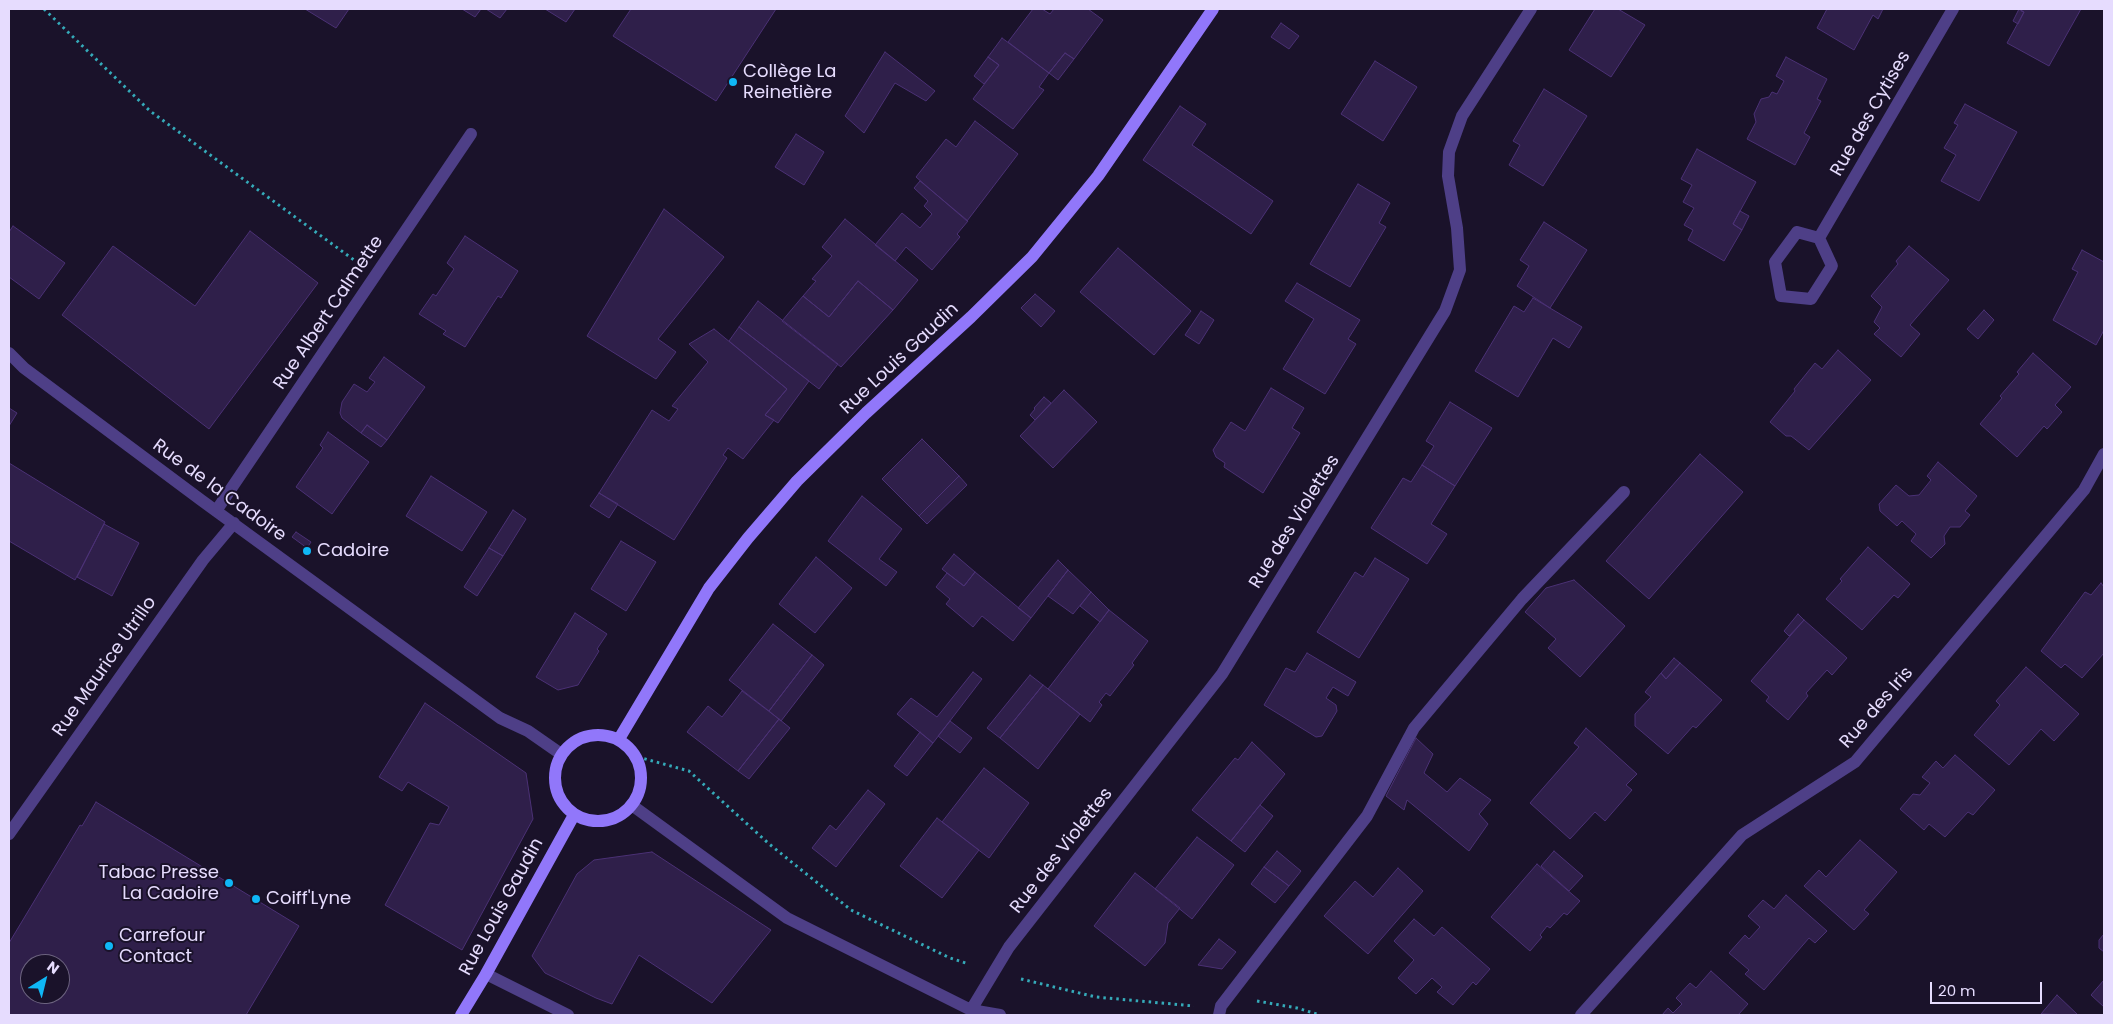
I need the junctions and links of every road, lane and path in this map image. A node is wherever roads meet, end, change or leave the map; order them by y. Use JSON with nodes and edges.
{"nodes":[{"id":1,"x":44,"y":9,"type":"edge"},
{"id":2,"x":1213,"y":9,"type":"edge"},
{"id":3,"x":1531,"y":9,"type":"edge"},
{"id":4,"x":1953,"y":9,"type":"edge"},
{"id":5,"x":471,"y":134,"type":"dead end"},
{"id":6,"x":1819,"y":238,"type":"junction"},
{"id":7,"x":354,"y":260,"type":"dead end"},
{"id":8,"x":9,"y":353,"type":"edge"},
{"id":9,"x":2104,"y":454,"type":"edge"},
{"id":10,"x":1624,"y":492,"type":"dead end"},
{"id":11,"x":216,"y":511,"type":"junction"},
{"id":12,"x":234,"y":523,"type":"junction"},
{"id":13,"x":618,"y":739,"type":"junction"},
{"id":14,"x":561,"y":754,"type":"junction"},
{"id":15,"x":637,"y":756,"type":"junction"},
{"id":16,"x":633,"y":806,"type":"junction"},
{"id":17,"x":574,"y":815,"type":"junction"},
{"id":18,"x":9,"y":834,"type":"edge"},
{"id":19,"x":995,"y":972,"type":"junction"},
{"id":20,"x":486,"y":974,"type":"junction"},
{"id":21,"x":1220,"y":1010,"type":"edge"},
{"id":22,"x":965,"y":1013,"type":"edge"},
{"id":23,"x":461,"y":1015,"type":"edge"},
{"id":24,"x":568,"y":1015,"type":"edge"},
{"id":25,"x":1000,"y":1015,"type":"edge"},
{"id":26,"x":1320,"y":1015,"type":"edge"},
{"id":27,"x":1582,"y":1015,"type":"edge"}],
"edges":[{"from":1,"to":7,"type":"path"},
{"from":2,"to":13,"type":"street","name":"Rue Louis Gaudin"},
{"from":3,"to":19,"type":"street","name":"Rue des Violettes"},
{"from":4,"to":6,"type":"street","name":"Rue des Cytises"},
{"from":5,"to":11,"type":"street","name":"Rue Albert Calmette"},
{"from":6,"to":6,"type":"street"},
{"from":8,"to":11,"type":"street","name":"Rue de la Cadoire"},
{"from":9,"to":27,"type":"street","name":"Rue des Iris"},
{"from":10,"to":21,"type":"street"},
{"from":11,"to":12,"type":"street","name":"Rue de la Cadoire"},
{"from":12,"to":14,"type":"street","name":"Rue de la Cadoire"},
{"from":12,"to":18,"type":"street","name":"Rue Maurice Utrillo"},
{"from":13,"to":14,"type":"street"},
{"from":13,"to":15,"type":"street"},
{"from":14,"to":17,"type":"street"},
{"from":15,"to":16,"type":"street"},
{"from":15,"to":19,"type":"path"},
{"from":16,"to":17,"type":"street"},
{"from":16,"to":22,"type":"street"},
{"from":17,"to":20,"type":"street","name":"Rue Louis Gaudin"},
{"from":19,"to":21,"type":"path"},
{"from":19,"to":22,"type":"street","name":"Rue des Violettes"},
{"from":20,"to":23,"type":"street","name":"Rue Louis Gaudin"},
{"from":20,"to":24,"type":"street"},
{"from":21,"to":26,"type":"path"},
{"from":22,"to":25,"type":"street"}]}
